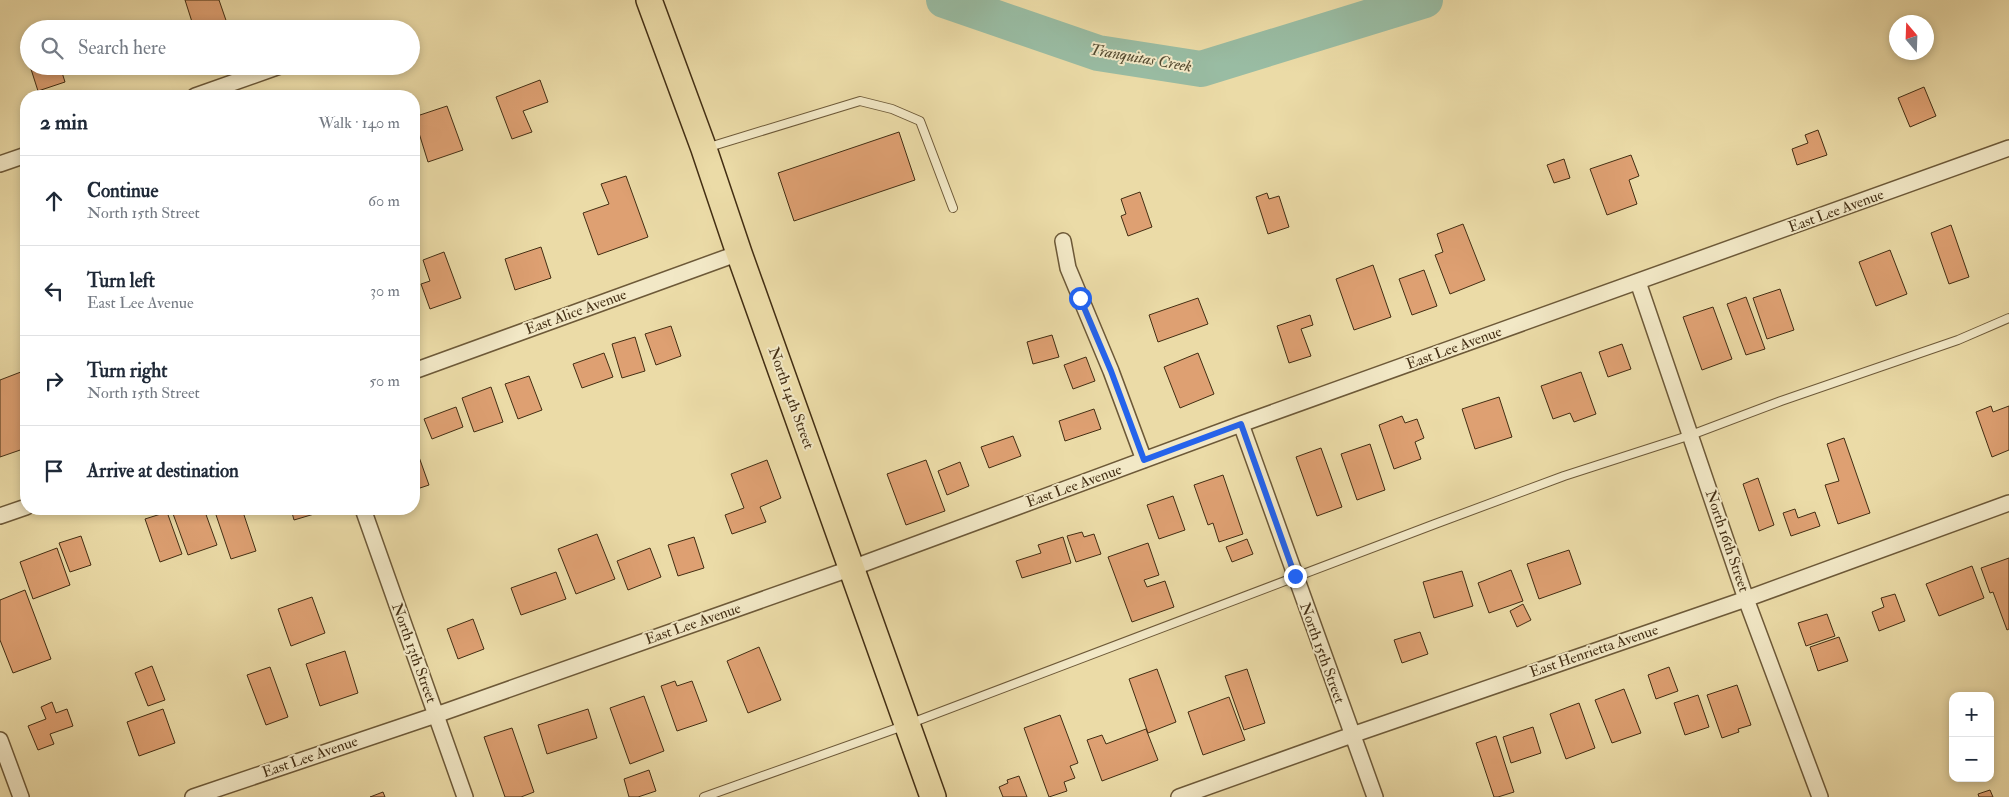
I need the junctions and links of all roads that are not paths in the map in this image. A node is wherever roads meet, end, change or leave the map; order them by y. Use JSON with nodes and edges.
{"nodes":[{"id":1,"x":649,"y":0,"type":"edge"},
{"id":2,"x":259,"y":75,"type":"edge"},
{"id":3,"x":224,"y":90,"type":"edge"},
{"id":4,"x":2009,"y":148,"type":"edge"},
{"id":5,"x":704,"y":149,"type":"junction"},
{"id":6,"x":20,"y":157,"type":"edge"},
{"id":7,"x":0,"y":164,"type":"edge"},
{"id":8,"x":953,"y":208,"type":"dead end"},
{"id":9,"x":1063,"y":241,"type":"dead end"},
{"id":10,"x":739,"y":253,"type":"junction"},
{"id":11,"x":1638,"y":282,"type":"junction"},
{"id":12,"x":2009,"y":318,"type":"edge"},
{"id":13,"x":420,"y":369,"type":"edge"},
{"id":14,"x":1241,"y":424,"type":"junction"},
{"id":15,"x":1691,"y":436,"type":"junction"},
{"id":16,"x":1144,"y":460,"type":"junction"},
{"id":17,"x":2009,"y":503,"type":"edge"},
{"id":18,"x":20,"y":509,"type":"edge"},
{"id":19,"x":365,"y":515,"type":"edge"},
{"id":20,"x":0,"y":516,"type":"edge"},
{"id":21,"x":852,"y":568,"type":"junction"},
{"id":22,"x":1295,"y":576,"type":"junction"},
{"id":23,"x":1746,"y":599,"type":"junction"},
{"id":24,"x":436,"y":715,"type":"junction"},
{"id":25,"x":906,"y":725,"type":"junction"},
{"id":26,"x":1352,"y":735,"type":"junction"},
{"id":27,"x":0,"y":740,"type":"edge"},
{"id":28,"x":21,"y":797,"type":"edge"},
{"id":29,"x":193,"y":797,"type":"edge"},
{"id":30,"x":465,"y":797,"type":"edge"},
{"id":31,"x":704,"y":797,"type":"edge"},
{"id":32,"x":933,"y":797,"type":"edge"},
{"id":33,"x":1179,"y":797,"type":"edge"},
{"id":34,"x":1374,"y":797,"type":"edge"},
{"id":35,"x":1820,"y":797,"type":"edge"}],
"edges":[{"from":1,"to":5,"type":"main road","name":"North 14th Street"},
{"from":2,"to":3,"type":"street"},
{"from":4,"to":11,"type":"street","name":"East Lee Avenue"},
{"from":5,"to":8,"type":"lane"},
{"from":5,"to":10,"type":"main road","name":"North 14th Street"},
{"from":6,"to":7,"type":"street"},
{"from":9,"to":16,"type":"street"},
{"from":10,"to":13,"type":"street","name":"East Alice Avenue"},
{"from":10,"to":21,"type":"main road","name":"North 14th Street"},
{"from":11,"to":14,"type":"street","name":"East Lee Avenue"},
{"from":11,"to":15,"type":"street","name":"North 16th Street"},
{"from":12,"to":15,"type":"lane"},
{"from":14,"to":16,"type":"street","name":"East Lee Avenue"},
{"from":14,"to":22,"type":"street","name":"North 15th Street"},
{"from":15,"to":22,"type":"lane"},
{"from":15,"to":23,"type":"street","name":"North 16th Street"},
{"from":16,"to":21,"type":"street","name":"East Lee Avenue"},
{"from":17,"to":23,"type":"street","name":"East Henrietta Avenue"},
{"from":18,"to":20,"type":"street"},
{"from":19,"to":24,"type":"street","name":"North 13th Street"},
{"from":21,"to":24,"type":"street","name":"East Lee Avenue"},
{"from":21,"to":25,"type":"main road","name":"North 14th Street"},
{"from":22,"to":25,"type":"lane"},
{"from":22,"to":26,"type":"street","name":"North 15th Street"},
{"from":23,"to":26,"type":"street","name":"East Henrietta Avenue"},
{"from":23,"to":35,"type":"street","name":"North 16th Street"},
{"from":24,"to":29,"type":"street","name":"East Lee Avenue"},
{"from":24,"to":30,"type":"street","name":"North 13th Street"},
{"from":25,"to":31,"type":"lane"},
{"from":25,"to":32,"type":"main road","name":"North 14th Street"},
{"from":26,"to":33,"type":"street","name":"East Henrietta Avenue"},
{"from":26,"to":34,"type":"street","name":"North 15th Street"},
{"from":27,"to":28,"type":"street"}]}
